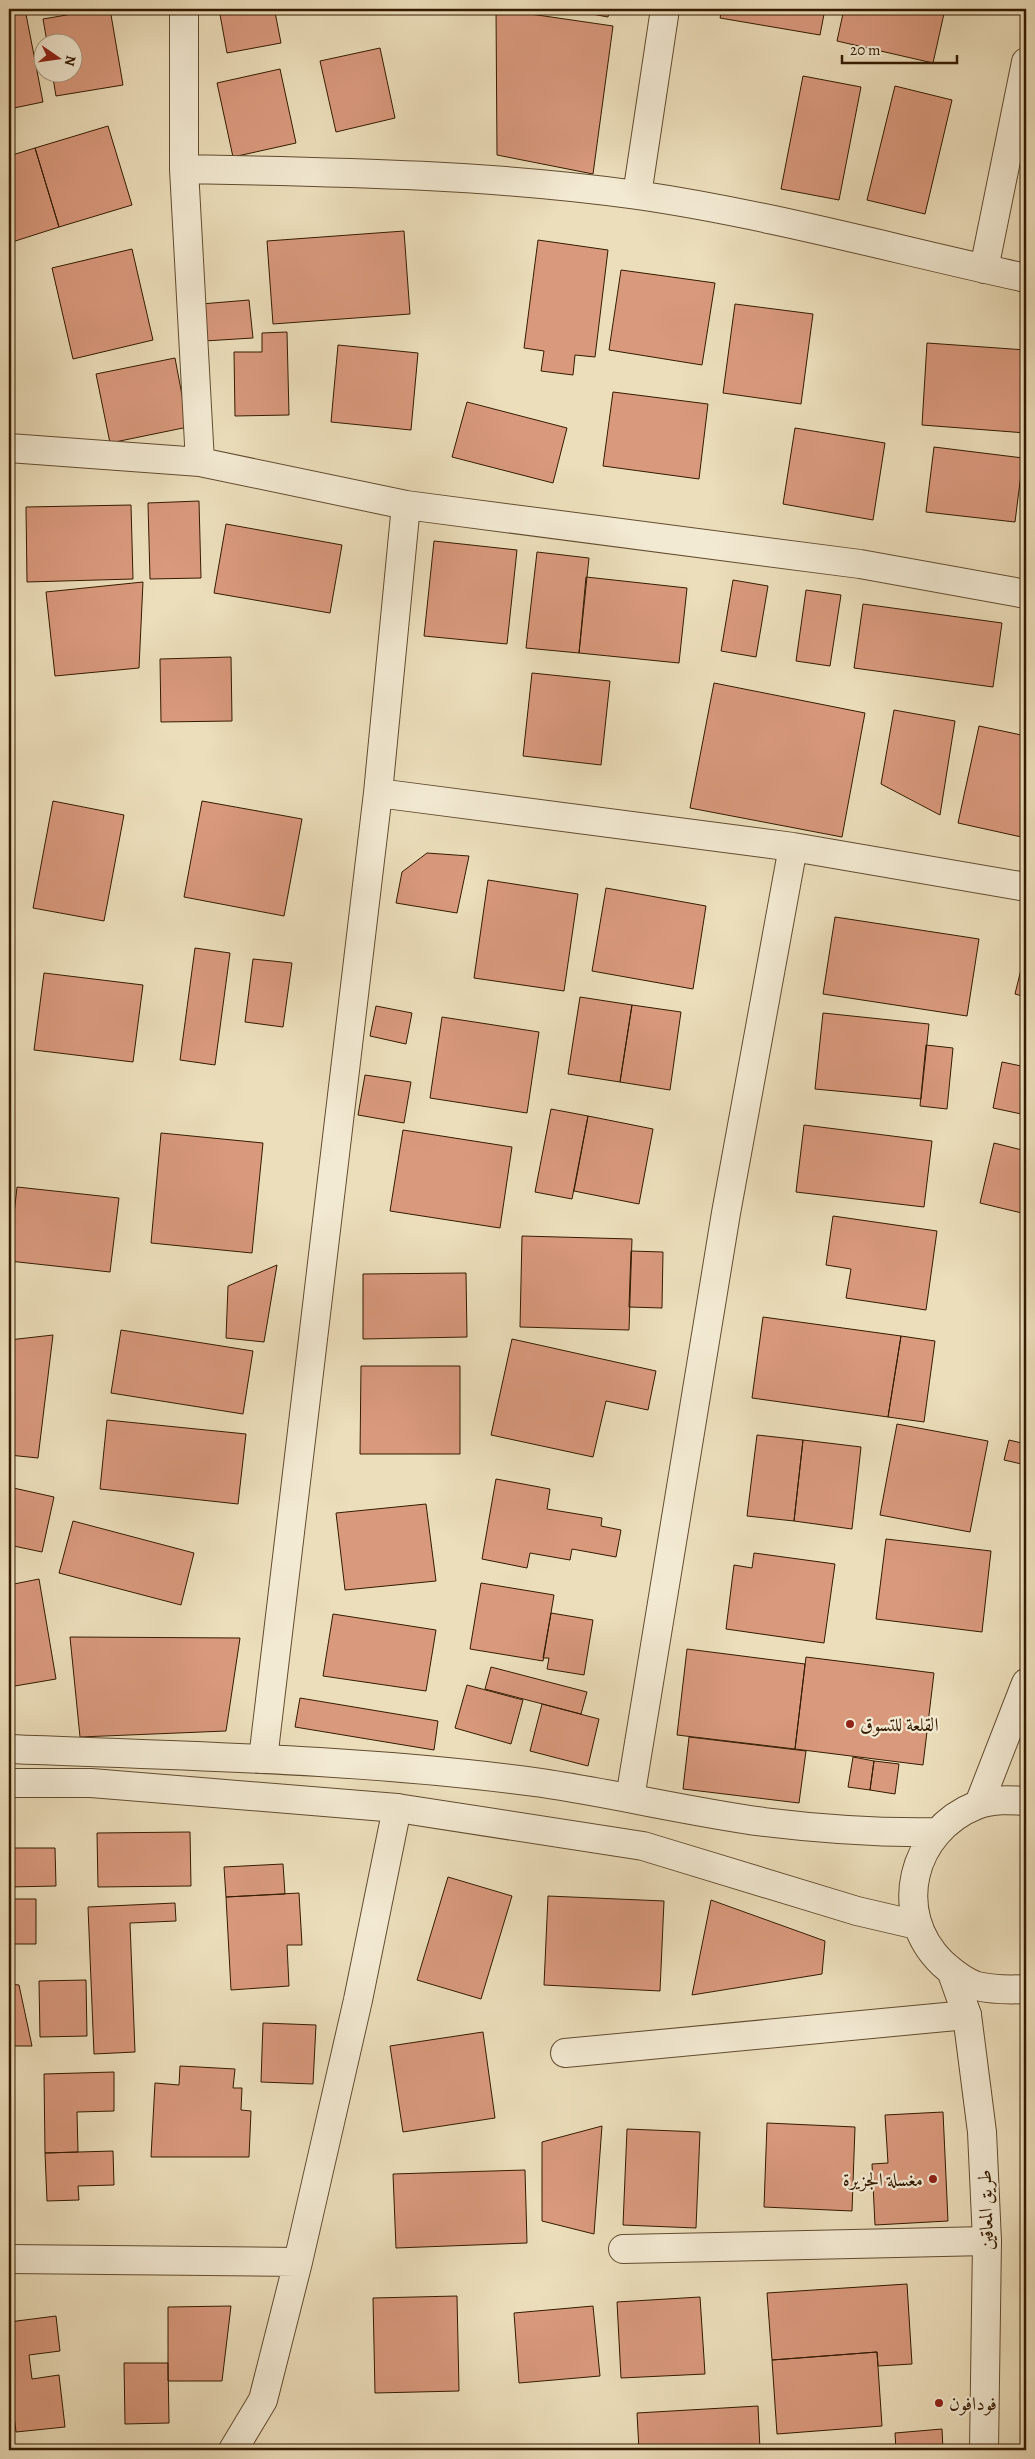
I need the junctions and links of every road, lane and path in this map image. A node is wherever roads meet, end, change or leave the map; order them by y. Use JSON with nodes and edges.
{"nodes":[{"id":1,"x":184,"y":9,"type":"edge"},
{"id":2,"x":665,"y":9,"type":"edge"},
{"id":3,"x":1026,"y":62,"type":"edge"},
{"id":4,"x":184,"y":169,"type":"junction"},
{"id":5,"x":637,"y":195,"type":"junction"},
{"id":6,"x":984,"y":269,"type":"junction"},
{"id":7,"x":1026,"y":278,"type":"edge"},
{"id":8,"x":9,"y":448,"type":"edge"},
{"id":9,"x":200,"y":462,"type":"junction"},
{"id":10,"x":406,"y":505,"type":"junction"},
{"id":11,"x":1026,"y":594,"type":"edge"},
{"id":12,"x":378,"y":793,"type":"junction"},
{"id":13,"x":794,"y":847,"type":"junction"},
{"id":14,"x":1026,"y":887,"type":"edge"},
{"id":15,"x":1026,"y":1684,"type":"edge"},
{"id":16,"x":9,"y":1748,"type":"edge"},
{"id":17,"x":263,"y":1759,"type":"junction"},
{"id":18,"x":9,"y":1783,"type":"edge"},
{"id":19,"x":630,"y":1798,"type":"junction"},
{"id":20,"x":1026,"y":1801,"type":"edge"},
{"id":21,"x":979,"y":1804,"type":"junction"},
{"id":22,"x":397,"y":1808,"type":"junction"},
{"id":23,"x":937,"y":1832,"type":"junction"},
{"id":24,"x":917,"y":1925,"type":"junction"},
{"id":25,"x":952,"y":1973,"type":"junction"},
{"id":26,"x":1026,"y":1989,"type":"edge"},
{"id":27,"x":967,"y":2015,"type":"junction"},
{"id":28,"x":565,"y":2052,"type":"dead end"},
{"id":29,"x":987,"y":2241,"type":"junction"},
{"id":30,"x":623,"y":2249,"type":"dead end"},
{"id":31,"x":9,"y":2259,"type":"edge"},
{"id":32,"x":298,"y":2262,"type":"junction"},
{"id":33,"x":233,"y":2450,"type":"edge"},
{"id":34,"x":984,"y":2450,"type":"edge"}],
"edges":[{"from":1,"to":4,"type":"street"},
{"from":2,"to":5,"type":"street"},
{"from":3,"to":6,"type":"street"},
{"from":4,"to":5,"type":"street"},
{"from":4,"to":9,"type":"street"},
{"from":5,"to":6,"type":"street"},
{"from":6,"to":7,"type":"street"},
{"from":8,"to":9,"type":"street"},
{"from":9,"to":10,"type":"street"},
{"from":10,"to":11,"type":"street"},
{"from":10,"to":12,"type":"street"},
{"from":12,"to":13,"type":"street"},
{"from":12,"to":17,"type":"street"},
{"from":13,"to":14,"type":"street"},
{"from":13,"to":19,"type":"street"},
{"from":15,"to":21,"type":"street"},
{"from":16,"to":17,"type":"street"},
{"from":17,"to":19,"type":"street"},
{"from":18,"to":22,"type":"street"},
{"from":19,"to":23,"type":"street"},
{"from":20,"to":21,"type":"street"},
{"from":21,"to":23,"type":"street"},
{"from":22,"to":24,"type":"street"},
{"from":22,"to":32,"type":"street"},
{"from":23,"to":24,"type":"street"},
{"from":24,"to":25,"type":"street"},
{"from":25,"to":26,"type":"street"},
{"from":25,"to":27,"type":"street","name":"طريق المعاقين"},
{"from":27,"to":28,"type":"street"},
{"from":27,"to":29,"type":"street","name":"طريق المعاقين"},
{"from":29,"to":30,"type":"street"},
{"from":29,"to":34,"type":"street","name":"طريق المعاقين"},
{"from":31,"to":32,"type":"street"},
{"from":32,"to":33,"type":"street"}]}
